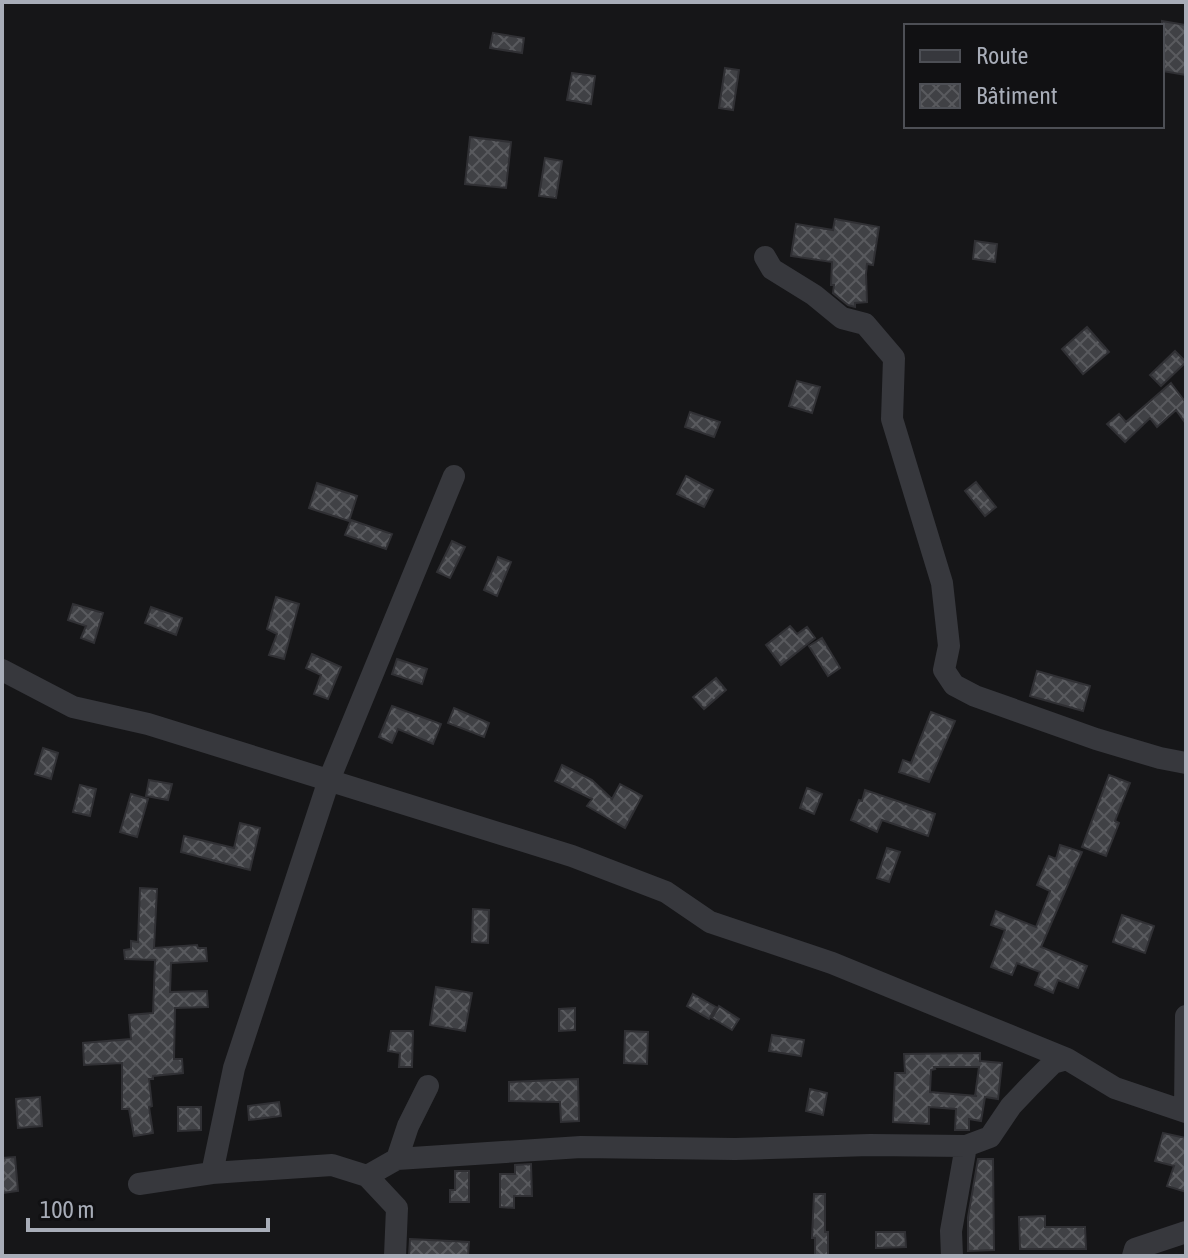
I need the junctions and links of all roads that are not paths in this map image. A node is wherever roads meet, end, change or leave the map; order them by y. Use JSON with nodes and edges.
{"nodes":[{"id":1,"x":765,"y":257,"type":"dead end"},
{"id":2,"x":454,"y":476,"type":"dead end"},
{"id":3,"x":2,"y":670,"type":"edge"},
{"id":4,"x":1186,"y":763,"type":"edge"},
{"id":5,"x":329,"y":780,"type":"junction"},
{"id":6,"x":1186,"y":1016,"type":"edge"},
{"id":7,"x":1067,"y":1059,"type":"junction"},
{"id":8,"x":428,"y":1086,"type":"dead end"},
{"id":9,"x":1185,"y":1112,"type":"edge"},
{"id":10,"x":966,"y":1146,"type":"junction"},
{"id":11,"x":397,"y":1159,"type":"junction"},
{"id":12,"x":212,"y":1173,"type":"junction"},
{"id":13,"x":367,"y":1176,"type":"junction"},
{"id":14,"x":139,"y":1184,"type":"dead end"},
{"id":15,"x":1186,"y":1232,"type":"edge"},
{"id":16,"x":395,"y":1256,"type":"edge"},
{"id":17,"x":952,"y":1256,"type":"edge"},
{"id":18,"x":1133,"y":1256,"type":"edge"}],
"edges":[{"from":1,"to":4,"type":"street"},
{"from":2,"to":5,"type":"street"},
{"from":3,"to":5,"type":"street"},
{"from":5,"to":7,"type":"street"},
{"from":5,"to":12,"type":"street"},
{"from":6,"to":9,"type":"street"},
{"from":7,"to":9,"type":"street"},
{"from":7,"to":10,"type":"street"},
{"from":8,"to":11,"type":"street"},
{"from":10,"to":11,"type":"street"},
{"from":10,"to":17,"type":"street"},
{"from":11,"to":13,"type":"street"},
{"from":12,"to":13,"type":"street"},
{"from":12,"to":14,"type":"street"},
{"from":13,"to":16,"type":"street"},
{"from":15,"to":18,"type":"street"}]}
